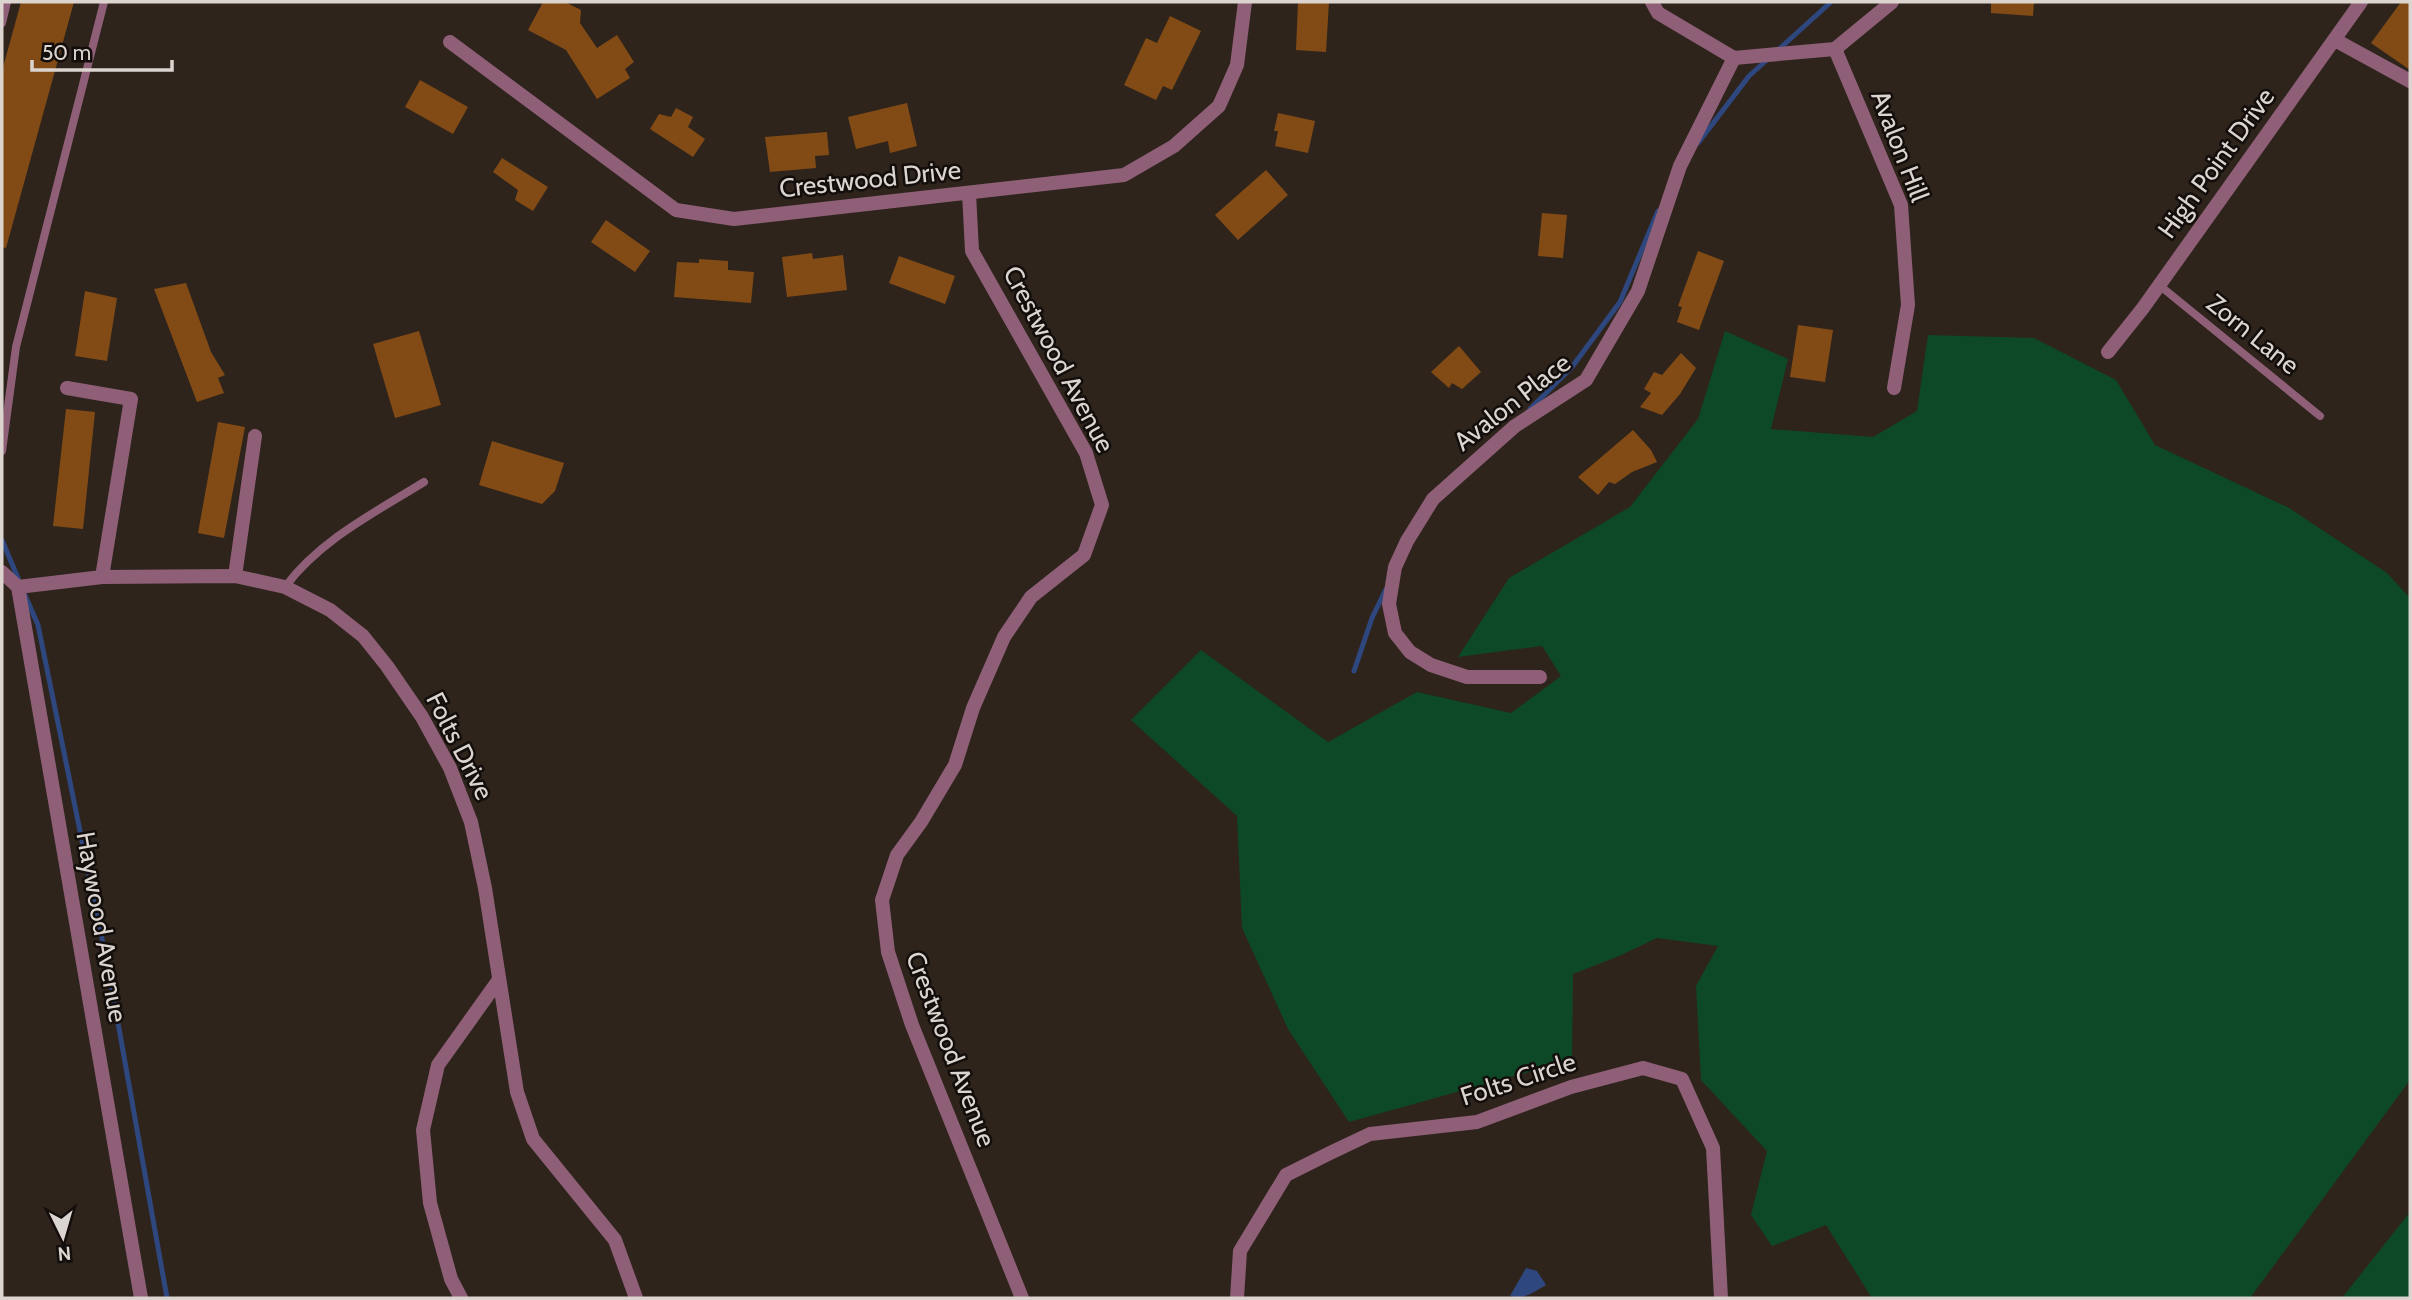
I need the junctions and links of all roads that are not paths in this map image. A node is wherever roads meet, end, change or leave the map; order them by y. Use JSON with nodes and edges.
{"nodes":[{"id":1,"x":8,"y":2,"type":"edge"},
{"id":2,"x":104,"y":2,"type":"edge"},
{"id":3,"x":1245,"y":2,"type":"edge"},
{"id":4,"x":1652,"y":2,"type":"edge"},
{"id":5,"x":1892,"y":2,"type":"edge"},
{"id":6,"x":2361,"y":2,"type":"edge"},
{"id":7,"x":2,"y":23,"type":"edge"},
{"id":8,"x":2335,"y":40,"type":"junction"},
{"id":9,"x":450,"y":42,"type":"dead end"},
{"id":10,"x":1835,"y":49,"type":"junction"},
{"id":11,"x":1734,"y":58,"type":"junction"},
{"id":12,"x":2410,"y":81,"type":"edge"},
{"id":13,"x":969,"y":193,"type":"junction"},
{"id":14,"x":2159,"y":285,"type":"junction"},
{"id":15,"x":2108,"y":352,"type":"dead end"},
{"id":16,"x":67,"y":388,"type":"dead end"},
{"id":17,"x":1895,"y":388,"type":"dead end"},
{"id":18,"x":2320,"y":416,"type":"dead end"},
{"id":19,"x":255,"y":436,"type":"dead end"},
{"id":20,"x":2,"y":451,"type":"edge"},
{"id":21,"x":424,"y":482,"type":"dead end"},
{"id":22,"x":2,"y":572,"type":"edge"},
{"id":23,"x":102,"y":576,"type":"junction"},
{"id":24,"x":235,"y":576,"type":"junction"},
{"id":25,"x":18,"y":587,"type":"junction"},
{"id":26,"x":285,"y":587,"type":"junction"},
{"id":27,"x":1540,"y":677,"type":"dead end"},
{"id":28,"x":498,"y":981,"type":"junction"},
{"id":29,"x":141,"y":1298,"type":"edge"},
{"id":30,"x":461,"y":1298,"type":"edge"},
{"id":31,"x":636,"y":1298,"type":"edge"},
{"id":32,"x":1022,"y":1298,"type":"edge"},
{"id":33,"x":1237,"y":1298,"type":"edge"},
{"id":34,"x":1721,"y":1298,"type":"edge"}],
"edges":[{"from":1,"to":7,"type":"lane"},
{"from":2,"to":20,"type":"lane"},
{"from":3,"to":13,"type":"street","name":"Crestwood Drive"},
{"from":4,"to":11,"type":"street"},
{"from":5,"to":10,"type":"street"},
{"from":6,"to":8,"type":"street","name":"High Point Drive"},
{"from":8,"to":12,"type":"street"},
{"from":8,"to":14,"type":"street","name":"High Point Drive"},
{"from":9,"to":13,"type":"street","name":"Crestwood Drive"},
{"from":10,"to":11,"type":"street"},
{"from":10,"to":17,"type":"street","name":"Avalon Hill"},
{"from":11,"to":27,"type":"street","name":"Avalon Place"},
{"from":13,"to":32,"type":"street","name":"Crestwood Avenue"},
{"from":14,"to":15,"type":"street","name":"High Point Drive"},
{"from":14,"to":18,"type":"lane","name":"Zorn Lane"},
{"from":16,"to":23,"type":"street"},
{"from":19,"to":24,"type":"street"},
{"from":21,"to":26,"type":"lane"},
{"from":22,"to":25,"type":"street"},
{"from":23,"to":24,"type":"street","name":"Folts Drive"},
{"from":23,"to":25,"type":"street","name":"Folts Drive"},
{"from":24,"to":26,"type":"street","name":"Folts Drive"},
{"from":25,"to":29,"type":"street","name":"Haywood Avenue"},
{"from":26,"to":28,"type":"street","name":"Folts Drive"},
{"from":28,"to":30,"type":"street"},
{"from":28,"to":31,"type":"street","name":"Folts Drive"},
{"from":33,"to":34,"type":"street","name":"Folts Circle"}]}
